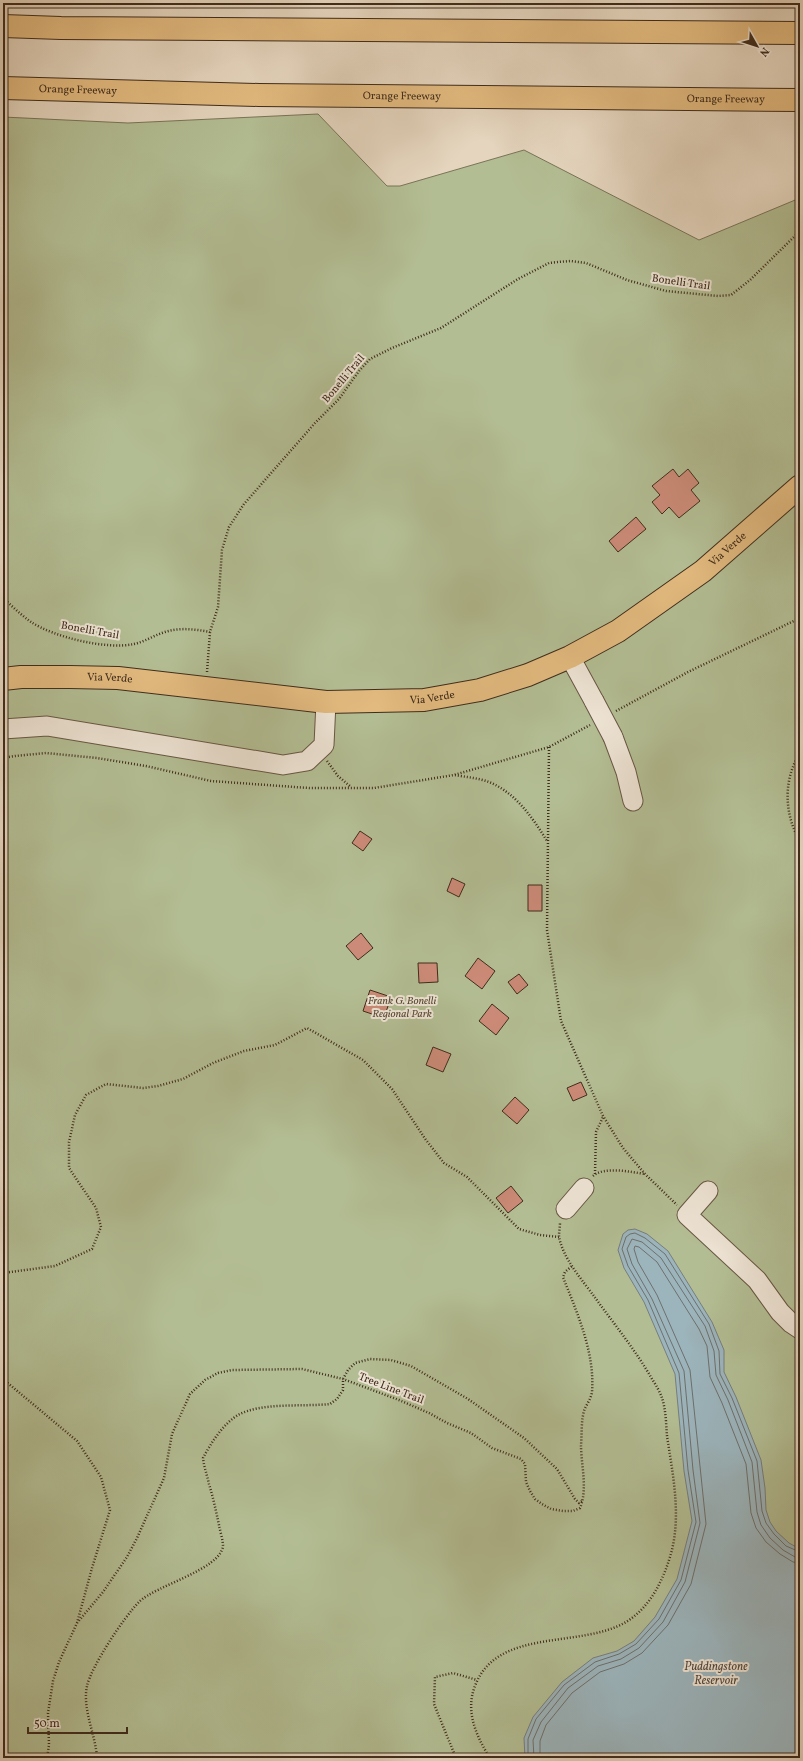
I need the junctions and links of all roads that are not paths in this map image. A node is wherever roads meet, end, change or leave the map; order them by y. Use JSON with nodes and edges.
{"nodes":[{"id":1,"x":3,"y":18,"type":"edge"},
{"id":2,"x":3,"y":26,"type":"edge"},
{"id":3,"x":61,"y":28,"type":"junction"},
{"id":4,"x":800,"y":33,"type":"edge"},
{"id":5,"x":3,"y":88,"type":"edge"},
{"id":6,"x":800,"y":100,"type":"edge"},
{"id":7,"x":800,"y":486,"type":"edge"},
{"id":8,"x":570,"y":657,"type":"junction"},
{"id":9,"x":3,"y":679,"type":"edge"},
{"id":10,"x":326,"y":702,"type":"junction"},
{"id":11,"x":3,"y":730,"type":"edge"},
{"id":12,"x":632,"y":801,"type":"dead end"},
{"id":13,"x":589,"y":1181,"type":"road end"},
{"id":14,"x":708,"y":1191,"type":"dead end"},
{"id":15,"x":566,"y":1209,"type":"road end"},
{"id":16,"x":800,"y":1330,"type":"edge"}],
"edges":[{"from":1,"to":3,"type":"main road"},
{"from":2,"to":3,"type":"main road"},
{"from":3,"to":4,"type":"main road"},
{"from":5,"to":6,"type":"main road","name":"Orange Freeway"},
{"from":7,"to":8,"type":"main road","name":"Via Verde"},
{"from":8,"to":10,"type":"main road","name":"Via Verde"},
{"from":8,"to":12,"type":"street","bridge":true},
{"from":9,"to":10,"type":"main road","name":"Via Verde"},
{"from":10,"to":11,"type":"street"},
{"from":13,"to":15,"type":"street"},
{"from":14,"to":16,"type":"street"}]}
